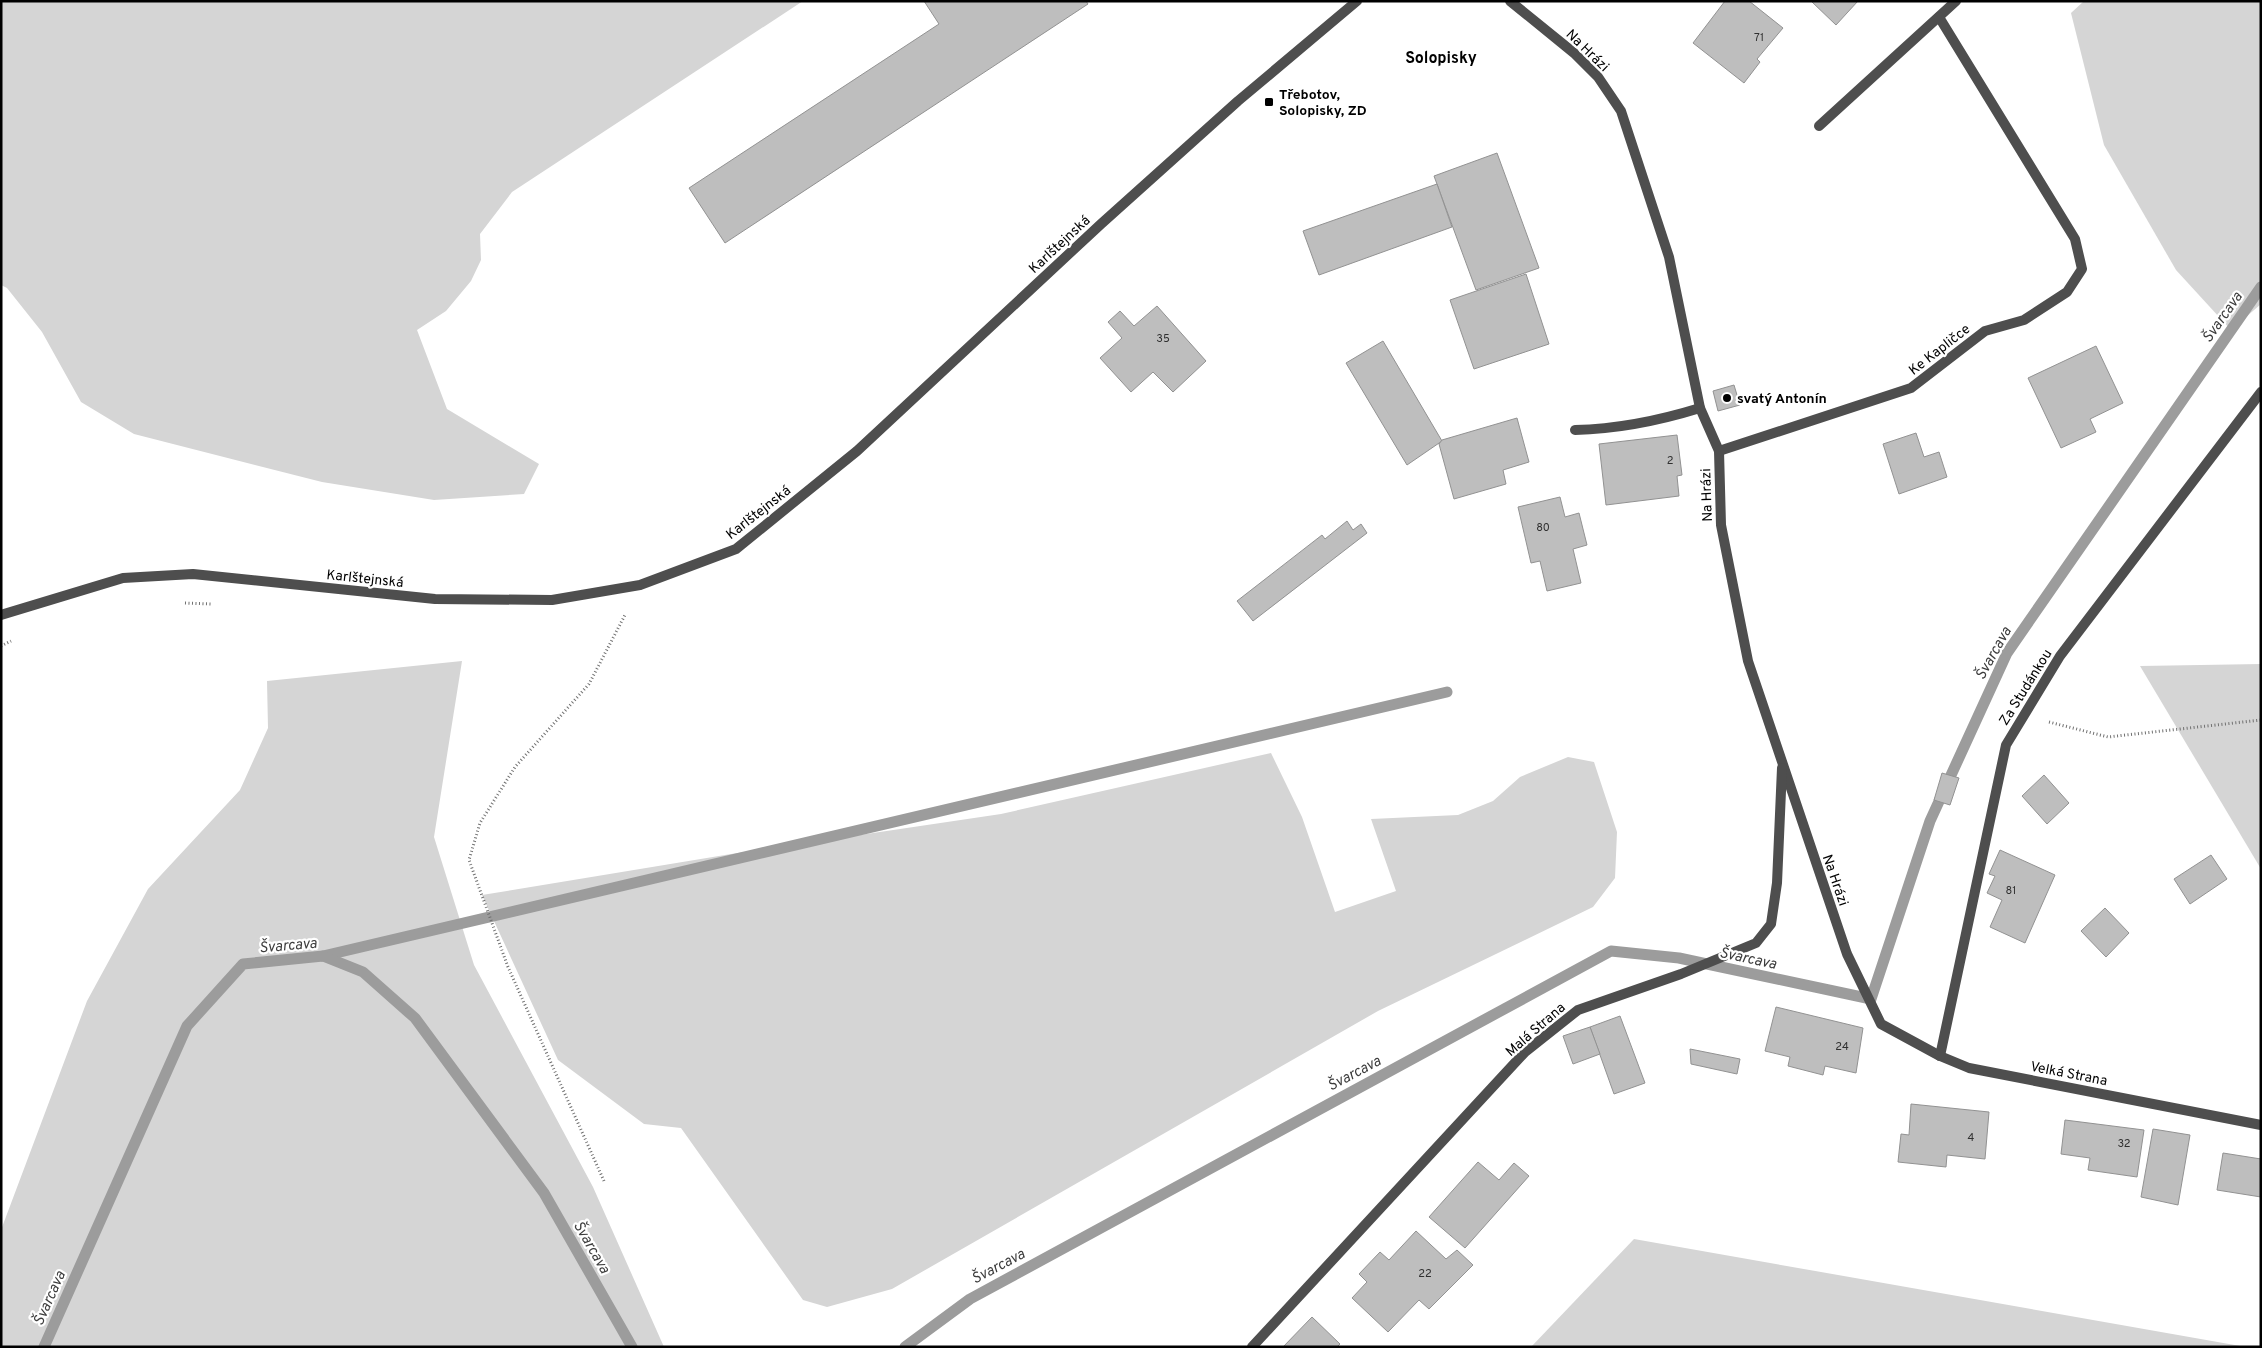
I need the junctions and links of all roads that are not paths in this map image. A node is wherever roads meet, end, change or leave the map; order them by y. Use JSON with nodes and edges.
{"nodes":[{"id":1,"x":1358,"y":1,"type":"edge"},
{"id":2,"x":1510,"y":1,"type":"edge"},
{"id":3,"x":1956,"y":1,"type":"edge"},
{"id":4,"x":1939,"y":17,"type":"junction"},
{"id":5,"x":1819,"y":126,"type":"dead end"},
{"id":6,"x":2261,"y":392,"type":"edge"},
{"id":7,"x":1700,"y":408,"type":"junction"},
{"id":8,"x":1575,"y":430,"type":"dead end"},
{"id":9,"x":1719,"y":451,"type":"junction"},
{"id":10,"x":1,"y":615,"type":"edge"},
{"id":11,"x":1782,"y":759,"type":"junction"},
{"id":12,"x":1881,"y":1024,"type":"joint"},
{"id":13,"x":1940,"y":1056,"type":"junction"},
{"id":14,"x":2261,"y":1125,"type":"edge"},
{"id":15,"x":1252,"y":1347,"type":"edge"}],
"edges":[{"from":1,"to":10,"type":"street","name":"Karlštejnská"},
{"from":2,"to":7,"type":"street","name":"Na Hrázi"},
{"from":3,"to":4,"type":"street"},
{"from":4,"to":5,"type":"street"},
{"from":4,"to":9,"type":"street","name":"Ke Kapličce"},
{"from":6,"to":13,"type":"street","name":"Za Studánkou"},
{"from":7,"to":8,"type":"street"},
{"from":7,"to":9,"type":"street","name":"Na Hrázi"},
{"from":9,"to":11,"type":"street","name":"Na Hrázi"},
{"from":11,"to":12,"type":"street","name":"Na Hrázi"},
{"from":11,"to":15,"type":"street","name":"Malá Strana"},
{"from":12,"to":13,"type":"street","name":"Velká Strana"},
{"from":13,"to":14,"type":"street","name":"Velká Strana"}]}
